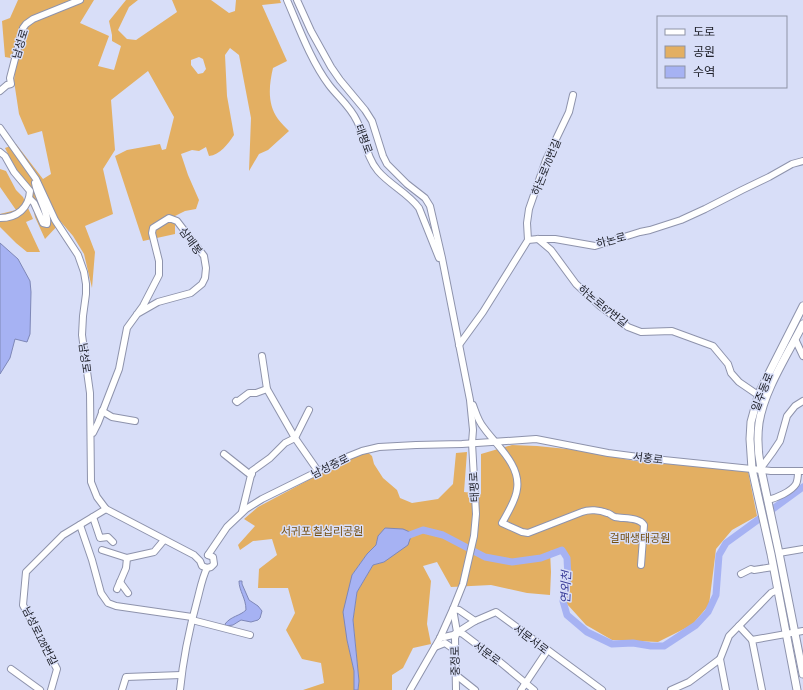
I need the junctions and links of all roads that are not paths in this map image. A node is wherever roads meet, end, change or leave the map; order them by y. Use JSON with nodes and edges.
{"nodes":[{"id":1,"x":80,"y":0,"type":"edge"},
{"id":2,"x":287,"y":0,"type":"edge"},
{"id":3,"x":297,"y":0,"type":"edge"},
{"id":4,"x":0,"y":91,"type":"edge"},
{"id":5,"x":573,"y":95,"type":"dead end"},
{"id":6,"x":0,"y":128,"type":"edge"},
{"id":7,"x":0,"y":152,"type":"edge"},
{"id":8,"x":803,"y":161,"type":"edge"},
{"id":9,"x":36,"y":179,"type":"junction"},
{"id":10,"x":30,"y":199,"type":"junction"},
{"id":11,"x":0,"y":218,"type":"edge"},
{"id":12,"x":538,"y":239,"type":"junction"},
{"id":13,"x":528,"y":240,"type":"junction"},
{"id":14,"x":444,"y":273,"type":"junction"},
{"id":15,"x":803,"y":306,"type":"edge"},
{"id":16,"x":137,"y":314,"type":"junction"},
{"id":17,"x":803,"y":324,"type":"edge"},
{"id":18,"x":795,"y":339,"type":"junction"},
{"id":19,"x":460,"y":345,"type":"junction"},
{"id":20,"x":262,"y":356,"type":"dead end"},
{"id":21,"x":803,"y":356,"type":"edge"},
{"id":22,"x":267,"y":389,"type":"junction"},
{"id":23,"x":758,"y":395,"type":"junction"},
{"id":24,"x":470,"y":400,"type":"junction"},
{"id":25,"x":236,"y":401,"type":"dead end"},
{"id":26,"x":803,"y":401,"type":"edge"},
{"id":27,"x":309,"y":410,"type":"dead end"},
{"id":28,"x":102,"y":411,"type":"junction"},
{"id":29,"x":135,"y":421,"type":"dead end"},
{"id":30,"x":91,"y":433,"type":"junction"},
{"id":31,"x":295,"y":438,"type":"junction"},
{"id":32,"x":495,"y":441,"type":"junction"},
{"id":33,"x":472,"y":443,"type":"junction"},
{"id":34,"x":224,"y":454,"type":"dead end"},
{"id":35,"x":752,"y":469,"type":"junction"},
{"id":36,"x":761,"y":469,"type":"junction"},
{"id":37,"x":318,"y":471,"type":"junction"},
{"id":38,"x":801,"y":471,"type":"edge"},
{"id":39,"x":252,"y":474,"type":"junction"},
{"id":40,"x":760,"y":483,"type":"junction"},
{"id":41,"x":768,"y":500,"type":"junction"},
{"id":42,"x":106,"y":509,"type":"junction"},
{"id":43,"x":242,"y":512,"type":"junction"},
{"id":44,"x":93,"y":517,"type":"junction"},
{"id":45,"x":80,"y":525,"type":"junction"},
{"id":46,"x":164,"y":540,"type":"junction"},
{"id":47,"x":114,"y":542,"type":"dead end"},
{"id":48,"x":803,"y":549,"type":"edge"},
{"id":49,"x":102,"y":550,"type":"dead end"},
{"id":50,"x":779,"y":553,"type":"junction"},
{"id":51,"x":127,"y":558,"type":"junction"},
{"id":52,"x":205,"y":561,"type":"junction"},
{"id":53,"x":641,"y":565,"type":"dead end"},
{"id":54,"x":773,"y":567,"type":"junction"},
{"id":55,"x":741,"y":574,"type":"dead end"},
{"id":56,"x":120,"y":582,"type":"junction"},
{"id":57,"x":117,"y":588,"type":"dead end"},
{"id":58,"x":777,"y":590,"type":"junction"},
{"id":59,"x":128,"y":593,"type":"dead end"},
{"id":60,"x":453,"y":609,"type":"junction"},
{"id":61,"x":192,"y":618,"type":"junction"},
{"id":62,"x":475,"y":621,"type":"junction"},
{"id":63,"x":739,"y":626,"type":"junction"},
{"id":64,"x":803,"y":631,"type":"edge"},
{"id":65,"x":457,"y":632,"type":"junction"},
{"id":66,"x":795,"y":632,"type":"junction"},
{"id":67,"x":786,"y":633,"type":"junction"},
{"id":68,"x":250,"y":634,"type":"dead end"},
{"id":69,"x":440,"y":638,"type":"junction"},
{"id":70,"x":752,"y":640,"type":"junction"},
{"id":71,"x":435,"y":647,"type":"junction"},
{"id":72,"x":455,"y":650,"type":"junction"},
{"id":73,"x":547,"y":651,"type":"junction"},
{"id":74,"x":720,"y":659,"type":"junction"},
{"id":75,"x":11,"y":669,"type":"dead end"},
{"id":76,"x":803,"y":674,"type":"edge"},
{"id":77,"x":181,"y":675,"type":"junction"},
{"id":78,"x":456,"y":675,"type":"junction"},
{"id":79,"x":688,"y":682,"type":"junction"},
{"id":80,"x":525,"y":684,"type":"junction"},
{"id":81,"x":411,"y":688,"type":"edge"},
{"id":82,"x":40,"y":690,"type":"edge"},
{"id":83,"x":50,"y":690,"type":"edge"},
{"id":84,"x":122,"y":690,"type":"edge"},
{"id":85,"x":180,"y":690,"type":"edge"},
{"id":86,"x":456,"y":690,"type":"edge"},
{"id":87,"x":475,"y":690,"type":"edge"},
{"id":88,"x":521,"y":690,"type":"edge"},
{"id":89,"x":534,"y":690,"type":"edge"},
{"id":90,"x":602,"y":690,"type":"edge"},
{"id":91,"x":671,"y":690,"type":"edge"},
{"id":92,"x":690,"y":690,"type":"edge"},
{"id":93,"x":726,"y":690,"type":"edge"},
{"id":94,"x":762,"y":690,"type":"edge"},
{"id":95,"x":797,"y":690,"type":"edge"}],
"edges":[{"from":1,"to":4,"type":"street","name":"남성로"},
{"from":2,"to":14,"type":"street","name":"태평로"},
{"from":3,"to":14,"type":"street","name":"태평로"},
{"from":5,"to":13,"type":"street","name":"하논로70번길"},
{"from":6,"to":9,"type":"street","name":"남성로"},
{"from":7,"to":10,"type":"street"},
{"from":8,"to":12,"type":"street","name":"하논로"},
{"from":9,"to":10,"type":"street"},
{"from":9,"to":30,"type":"street","name":"남성로"},
{"from":10,"to":11,"type":"street"},
{"from":12,"to":13,"type":"street","name":"하논로"},
{"from":12,"to":23,"type":"street","name":"하논로67번길"},
{"from":13,"to":19,"type":"street"},
{"from":14,"to":19,"type":"street","name":"태평로"},
{"from":15,"to":23,"type":"main road","name":"일주동로"},
{"from":16,"to":16,"type":"street","name":"삼매봉"},
{"from":16,"to":28,"type":"street","name":"삼매봉"},
{"from":17,"to":18,"type":"main road","name":"일주동로"},
{"from":18,"to":21,"type":"street"},
{"from":18,"to":36,"type":"main road","name":"일주동로"},
{"from":19,"to":24,"type":"street","name":"태평로"},
{"from":20,"to":22,"type":"street"},
{"from":22,"to":25,"type":"street"},
{"from":22,"to":31,"type":"street"},
{"from":23,"to":35,"type":"main road","name":"일주동로"},
{"from":24,"to":32,"type":"street"},
{"from":24,"to":33,"type":"street","name":"태평로"},
{"from":26,"to":36,"type":"street"},
{"from":27,"to":31,"type":"street"},
{"from":28,"to":29,"type":"street"},
{"from":28,"to":30,"type":"street","name":"삼매봉"},
{"from":30,"to":42,"type":"street","name":"남성로"},
{"from":31,"to":37,"type":"street"},
{"from":31,"to":39,"type":"street"},
{"from":32,"to":33,"type":"street","name":"서홍로"},
{"from":32,"to":35,"type":"street","name":"서홍로"},
{"from":32,"to":53,"type":"street"},
{"from":33,"to":37,"type":"street","name":"남성중로"},
{"from":33,"to":60,"type":"street","name":"태평로"},
{"from":34,"to":39,"type":"street"},
{"from":35,"to":36,"type":"street","name":"서홍로"},
{"from":35,"to":40,"type":"main road","name":"일주동로"},
{"from":36,"to":38,"type":"street","name":"서홍로"},
{"from":36,"to":40,"type":"main road","name":"일주동로"},
{"from":37,"to":43,"type":"street","name":"남성중로"},
{"from":38,"to":41,"type":"street"},
{"from":39,"to":43,"type":"street"},
{"from":40,"to":41,"type":"main road"},
{"from":40,"to":54,"type":"main road"},
{"from":41,"to":50,"type":"main road"},
{"from":42,"to":44,"type":"street","name":"남성로128번길"},
{"from":42,"to":46,"type":"street","name":"남성로"},
{"from":43,"to":52,"type":"street","name":"남성중로"},
{"from":44,"to":45,"type":"street","name":"남성로128번길"},
{"from":44,"to":47,"type":"street"},
{"from":45,"to":61,"type":"street"},
{"from":45,"to":83,"type":"street","name":"남성로128번길"},
{"from":46,"to":51,"type":"street"},
{"from":46,"to":52,"type":"street","name":"남성로"},
{"from":48,"to":50,"type":"street"},
{"from":49,"to":51,"type":"street"},
{"from":50,"to":66,"type":"main road"},
{"from":51,"to":56,"type":"street"},
{"from":52,"to":61,"type":"street","name":"남성중로"},
{"from":54,"to":55,"type":"street"},
{"from":54,"to":58,"type":"main road"},
{"from":56,"to":57,"type":"street"},
{"from":56,"to":59,"type":"street"},
{"from":58,"to":63,"type":"street"},
{"from":58,"to":67,"type":"main road"},
{"from":60,"to":62,"type":"street"},
{"from":60,"to":65,"type":"street"},
{"from":60,"to":69,"type":"street","name":"태평로"},
{"from":61,"to":68,"type":"street"},
{"from":61,"to":77,"type":"street","name":"남성중로"},
{"from":62,"to":65,"type":"street","name":"서문서로"},
{"from":62,"to":73,"type":"street","name":"서문서로"},
{"from":63,"to":70,"type":"street"},
{"from":63,"to":74,"type":"street"},
{"from":64,"to":66,"type":"street"},
{"from":65,"to":69,"type":"street","name":"서문서로"},
{"from":65,"to":72,"type":"street","name":"중정로"},
{"from":65,"to":80,"type":"street","name":"서문로"},
{"from":66,"to":67,"type":"street"},
{"from":66,"to":76,"type":"main road"},
{"from":67,"to":70,"type":"street"},
{"from":67,"to":95,"type":"main road"},
{"from":69,"to":71,"type":"street","name":"태평로"},
{"from":70,"to":94,"type":"street"},
{"from":71,"to":72,"type":"street"},
{"from":71,"to":81,"type":"street","name":"태평로"},
{"from":72,"to":78,"type":"street","name":"중정로"},
{"from":73,"to":80,"type":"street"},
{"from":73,"to":90,"type":"street","name":"서문서로"},
{"from":74,"to":79,"type":"street"},
{"from":74,"to":93,"type":"street"},
{"from":75,"to":82,"type":"street"},
{"from":77,"to":84,"type":"street"},
{"from":77,"to":85,"type":"street","name":"남성중로"},
{"from":78,"to":86,"type":"street","name":"중정로"},
{"from":78,"to":87,"type":"street"},
{"from":79,"to":91,"type":"street"},
{"from":79,"to":92,"type":"street"},
{"from":80,"to":88,"type":"street"},
{"from":80,"to":89,"type":"street","name":"서문로"}]}
